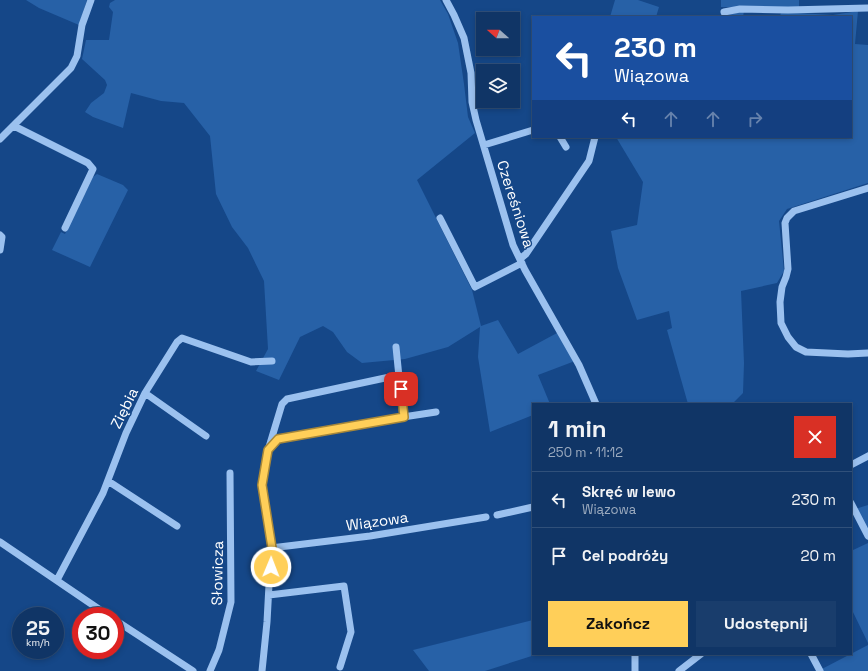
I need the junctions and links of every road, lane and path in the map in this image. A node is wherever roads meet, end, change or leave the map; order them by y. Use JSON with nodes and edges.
{"nodes":[{"id":1,"x":91,"y":0,"type":"edge"},
{"id":2,"x":446,"y":0,"type":"edge"},
{"id":3,"x":868,"y":8,"type":"edge"},
{"id":4,"x":724,"y":12,"type":"dead end"},
{"id":5,"x":14,"y":126,"type":"junction"},
{"id":6,"x":532,"y":130,"type":"edge"},
{"id":7,"x":561,"y":138,"type":"edge"},
{"id":8,"x":596,"y":138,"type":"edge"},
{"id":9,"x":0,"y":139,"type":"edge"},
{"id":10,"x":484,"y":145,"type":"junction"},
{"id":11,"x":566,"y":147,"type":"dead end"},
{"id":12,"x":868,"y":188,"type":"edge"},
{"id":13,"x":440,"y":218,"type":"dead end"},
{"id":14,"x":65,"y":228,"type":"dead end"},
{"id":15,"x":0,"y":235,"type":"edge"},
{"id":16,"x":0,"y":250,"type":"edge"},
{"id":17,"x":521,"y":261,"type":"junction"},
{"id":18,"x":396,"y":347,"type":"dead end"},
{"id":19,"x":868,"y":353,"type":"edge"},
{"id":20,"x":272,"y":361,"type":"dead end"},
{"id":21,"x":399,"y":375,"type":"junction"},
{"id":22,"x":145,"y":393,"type":"junction"},
{"id":23,"x":596,"y":403,"type":"edge"},
{"id":24,"x":436,"y":412,"type":"dead end"},
{"id":25,"x":404,"y":417,"type":"junction"},
{"id":26,"x":206,"y":436,"type":"dead end"},
{"id":27,"x":268,"y":450,"type":"junction"},
{"id":28,"x":868,"y":456,"type":"edge"},
{"id":29,"x":852,"y":464,"type":"edge"},
{"id":30,"x":230,"y":473,"type":"dead end"},
{"id":31,"x":108,"y":480,"type":"junction"},
{"id":32,"x":852,"y":505,"type":"edge"},
{"id":33,"x":532,"y":507,"type":"edge"},
{"id":34,"x":497,"y":515,"type":"dead end"},
{"id":35,"x":486,"y":517,"type":"dead end"},
{"id":36,"x":177,"y":526,"type":"dead end"},
{"id":37,"x":868,"y":536,"type":"edge"},
{"id":38,"x":0,"y":542,"type":"edge"},
{"id":39,"x":272,"y":548,"type":"junction"},
{"id":40,"x":57,"y":580,"type":"junction"},
{"id":41,"x":269,"y":594,"type":"junction"},
{"id":42,"x":96,"y":607,"type":"edge"},
{"id":43,"x":124,"y":626,"type":"edge"},
{"id":44,"x":635,"y":655,"type":"edge"},
{"id":45,"x":700,"y":655,"type":"edge"},
{"id":46,"x":812,"y":655,"type":"edge"},
{"id":47,"x":340,"y":667,"type":"dead end"},
{"id":48,"x":193,"y":671,"type":"edge"},
{"id":49,"x":210,"y":671,"type":"edge"},
{"id":50,"x":262,"y":671,"type":"edge"},
{"id":51,"x":635,"y":671,"type":"edge"},
{"id":52,"x":679,"y":671,"type":"edge"},
{"id":53,"x":820,"y":671,"type":"edge"}],
"edges":[{"from":1,"to":5,"type":"street"},
{"from":2,"to":10,"type":"street","name":"Czereśniowa"},
{"from":3,"to":4,"type":"street"},
{"from":5,"to":9,"type":"street"},
{"from":5,"to":14,"type":"street"},
{"from":6,"to":10,"type":"street"},
{"from":7,"to":11,"type":"street"},
{"from":8,"to":17,"type":"street"},
{"from":10,"to":17,"type":"street","name":"Czereśniowa"},
{"from":12,"to":19,"type":"street"},
{"from":13,"to":17,"type":"street"},
{"from":15,"to":16,"type":"street"},
{"from":17,"to":23,"type":"street","name":"Czereśniowa"},
{"from":18,"to":21,"type":"street"},
{"from":20,"to":22,"type":"street","name":"Ziębia"},
{"from":21,"to":25,"type":"street"},
{"from":21,"to":27,"type":"street"},
{"from":22,"to":26,"type":"street"},
{"from":22,"to":31,"type":"street","name":"Ziębia"},
{"from":24,"to":25,"type":"street"},
{"from":25,"to":27,"type":"street"},
{"from":27,"to":39,"type":"street"},
{"from":28,"to":29,"type":"street"},
{"from":30,"to":49,"type":"street","name":"Słowicza"},
{"from":31,"to":36,"type":"street"},
{"from":31,"to":40,"type":"street","name":"Ziębia"},
{"from":32,"to":37,"type":"street"},
{"from":33,"to":34,"type":"street"},
{"from":35,"to":39,"type":"street","name":"Wiązowa"},
{"from":38,"to":40,"type":"street"},
{"from":39,"to":41,"type":"street"},
{"from":40,"to":42,"type":"street"},
{"from":41,"to":47,"type":"street"},
{"from":41,"to":50,"type":"street"},
{"from":43,"to":48,"type":"street"},
{"from":44,"to":51,"type":"street"},
{"from":45,"to":52,"type":"street"},
{"from":46,"to":53,"type":"street"}]}
